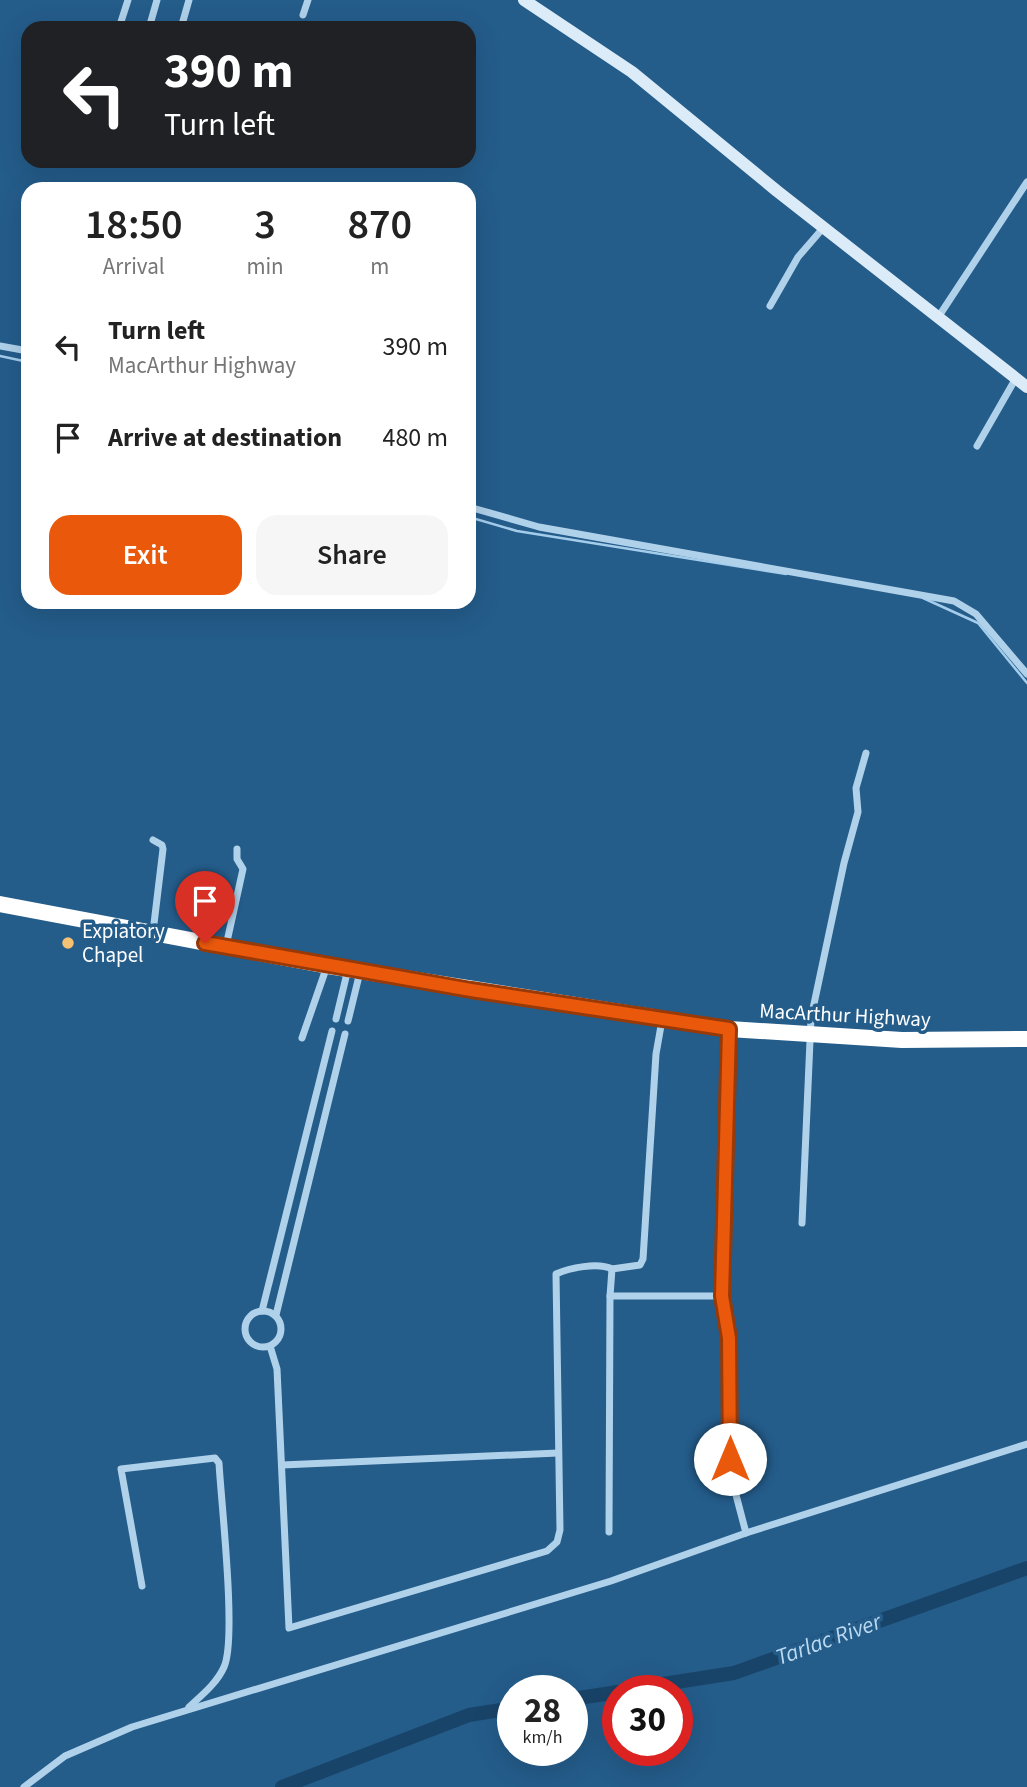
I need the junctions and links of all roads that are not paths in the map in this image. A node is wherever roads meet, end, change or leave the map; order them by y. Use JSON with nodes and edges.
{"nodes":[{"id":1,"x":128,"y":0,"type":"edge"},
{"id":2,"x":157,"y":0,"type":"edge"},
{"id":3,"x":188,"y":0,"type":"edge"},
{"id":4,"x":308,"y":0,"type":"edge"},
{"id":5,"x":524,"y":0,"type":"edge"},
{"id":6,"x":303,"y":15,"type":"dead end"},
{"id":7,"x":121,"y":21,"type":"edge"},
{"id":8,"x":151,"y":21,"type":"edge"},
{"id":9,"x":183,"y":21,"type":"edge"},
{"id":10,"x":1027,"y":182,"type":"edge"},
{"id":11,"x":824,"y":227,"type":"junction"},
{"id":12,"x":770,"y":306,"type":"dead end"},
{"id":13,"x":939,"y":316,"type":"junction"},
{"id":14,"x":0,"y":346,"type":"edge"},
{"id":15,"x":21,"y":350,"type":"edge"},
{"id":16,"x":1016,"y":378,"type":"junction"},
{"id":17,"x":1027,"y":387,"type":"edge"},
{"id":18,"x":977,"y":446,"type":"dead end"},
{"id":19,"x":476,"y":509,"type":"edge"},
{"id":20,"x":1027,"y":674,"type":"edge"},
{"id":21,"x":866,"y":753,"type":"dead end"},
{"id":22,"x":153,"y":840,"type":"dead end"},
{"id":23,"x":237,"y":849,"type":"dead end"},
{"id":24,"x":0,"y":904,"type":"edge"},
{"id":25,"x":153,"y":933,"type":"junction"},
{"id":26,"x":226,"y":947,"type":"junction"},
{"id":27,"x":328,"y":966,"type":"junction"},
{"id":28,"x":354,"y":971,"type":"junction"},
{"id":29,"x":336,"y":1018,"type":"dead end"},
{"id":30,"x":662,"y":1020,"type":"junction"},
{"id":31,"x":348,"y":1021,"type":"dead end"},
{"id":32,"x":729,"y":1029,"type":"junction"},
{"id":33,"x":332,"y":1031,"type":"dead end"},
{"id":34,"x":345,"y":1034,"type":"dead end"},
{"id":35,"x":810,"y":1037,"type":"junction"},
{"id":36,"x":302,"y":1038,"type":"dead end"},
{"id":37,"x":1027,"y":1039,"type":"edge"},
{"id":38,"x":314,"y":1105,"type":"junction"},
{"id":39,"x":327,"y":1106,"type":"junction"},
{"id":40,"x":298,"y":1169,"type":"junction"},
{"id":41,"x":311,"y":1172,"type":"junction"},
{"id":42,"x":802,"y":1223,"type":"dead end"},
{"id":43,"x":281,"y":1235,"type":"junction"},
{"id":44,"x":294,"y":1238,"type":"junction"},
{"id":45,"x":612,"y":1269,"type":"junction"},
{"id":46,"x":610,"y":1296,"type":"junction"},
{"id":47,"x":722,"y":1296,"type":"junction"},
{"id":48,"x":262,"y":1311,"type":"junction"},
{"id":49,"x":276,"y":1315,"type":"junction"},
{"id":50,"x":270,"y":1346,"type":"junction"},
{"id":51,"x":1027,"y":1444,"type":"edge"},
{"id":52,"x":558,"y":1453,"type":"junction"},
{"id":53,"x":282,"y":1465,"type":"junction"},
{"id":54,"x":609,"y":1532,"type":"dead end"},
{"id":55,"x":746,"y":1533,"type":"junction"},
{"id":56,"x":142,"y":1586,"type":"dead end"},
{"id":57,"x":186,"y":1710,"type":"junction"},
{"id":58,"x":24,"y":1787,"type":"edge"}],
"edges":[{"from":1,"to":7,"type":"street"},
{"from":2,"to":8,"type":"street"},
{"from":3,"to":9,"type":"street"},
{"from":4,"to":6,"type":"street"},
{"from":5,"to":11,"type":"street"},
{"from":10,"to":13,"type":"street"},
{"from":11,"to":12,"type":"street"},
{"from":11,"to":13,"type":"street"},
{"from":13,"to":16,"type":"street"},
{"from":14,"to":15,"type":"street"},
{"from":16,"to":17,"type":"street"},
{"from":16,"to":18,"type":"street"},
{"from":19,"to":20,"type":"street"},
{"from":21,"to":35,"type":"street"},
{"from":22,"to":25,"type":"street"},
{"from":23,"to":26,"type":"street"},
{"from":24,"to":25,"type":"highway","name":"MacArthur Highway"},
{"from":25,"to":26,"type":"highway","name":"MacArthur Highway"},
{"from":26,"to":27,"type":"highway","name":"MacArthur Highway"},
{"from":27,"to":28,"type":"highway","name":"MacArthur Highway"},
{"from":27,"to":36,"type":"street"},
{"from":28,"to":29,"type":"street"},
{"from":28,"to":30,"type":"highway","name":"MacArthur Highway"},
{"from":28,"to":31,"type":"street"},
{"from":30,"to":32,"type":"highway","name":"MacArthur Highway"},
{"from":30,"to":45,"type":"street"},
{"from":32,"to":35,"type":"highway","name":"MacArthur Highway"},
{"from":32,"to":47,"type":"street"},
{"from":33,"to":38,"type":"street"},
{"from":34,"to":39,"type":"street"},
{"from":35,"to":37,"type":"highway","name":"MacArthur Highway"},
{"from":35,"to":42,"type":"street"},
{"from":38,"to":39,"type":"street"},
{"from":38,"to":40,"type":"street"},
{"from":39,"to":41,"type":"street"},
{"from":40,"to":41,"type":"street"},
{"from":40,"to":43,"type":"street"},
{"from":41,"to":44,"type":"street"},
{"from":43,"to":44,"type":"street"},
{"from":43,"to":48,"type":"street"},
{"from":44,"to":49,"type":"street"},
{"from":45,"to":46,"type":"street"},
{"from":45,"to":52,"type":"street"},
{"from":46,"to":47,"type":"street"},
{"from":46,"to":54,"type":"street"},
{"from":47,"to":55,"type":"street"},
{"from":48,"to":49,"type":"street"},
{"from":48,"to":50,"type":"street"},
{"from":49,"to":50,"type":"street"},
{"from":50,"to":53,"type":"street"},
{"from":51,"to":55,"type":"street"},
{"from":52,"to":53,"type":"street"},
{"from":52,"to":53,"type":"street"},
{"from":55,"to":57,"type":"street"},
{"from":56,"to":57,"type":"street"},
{"from":57,"to":58,"type":"street"}]}
